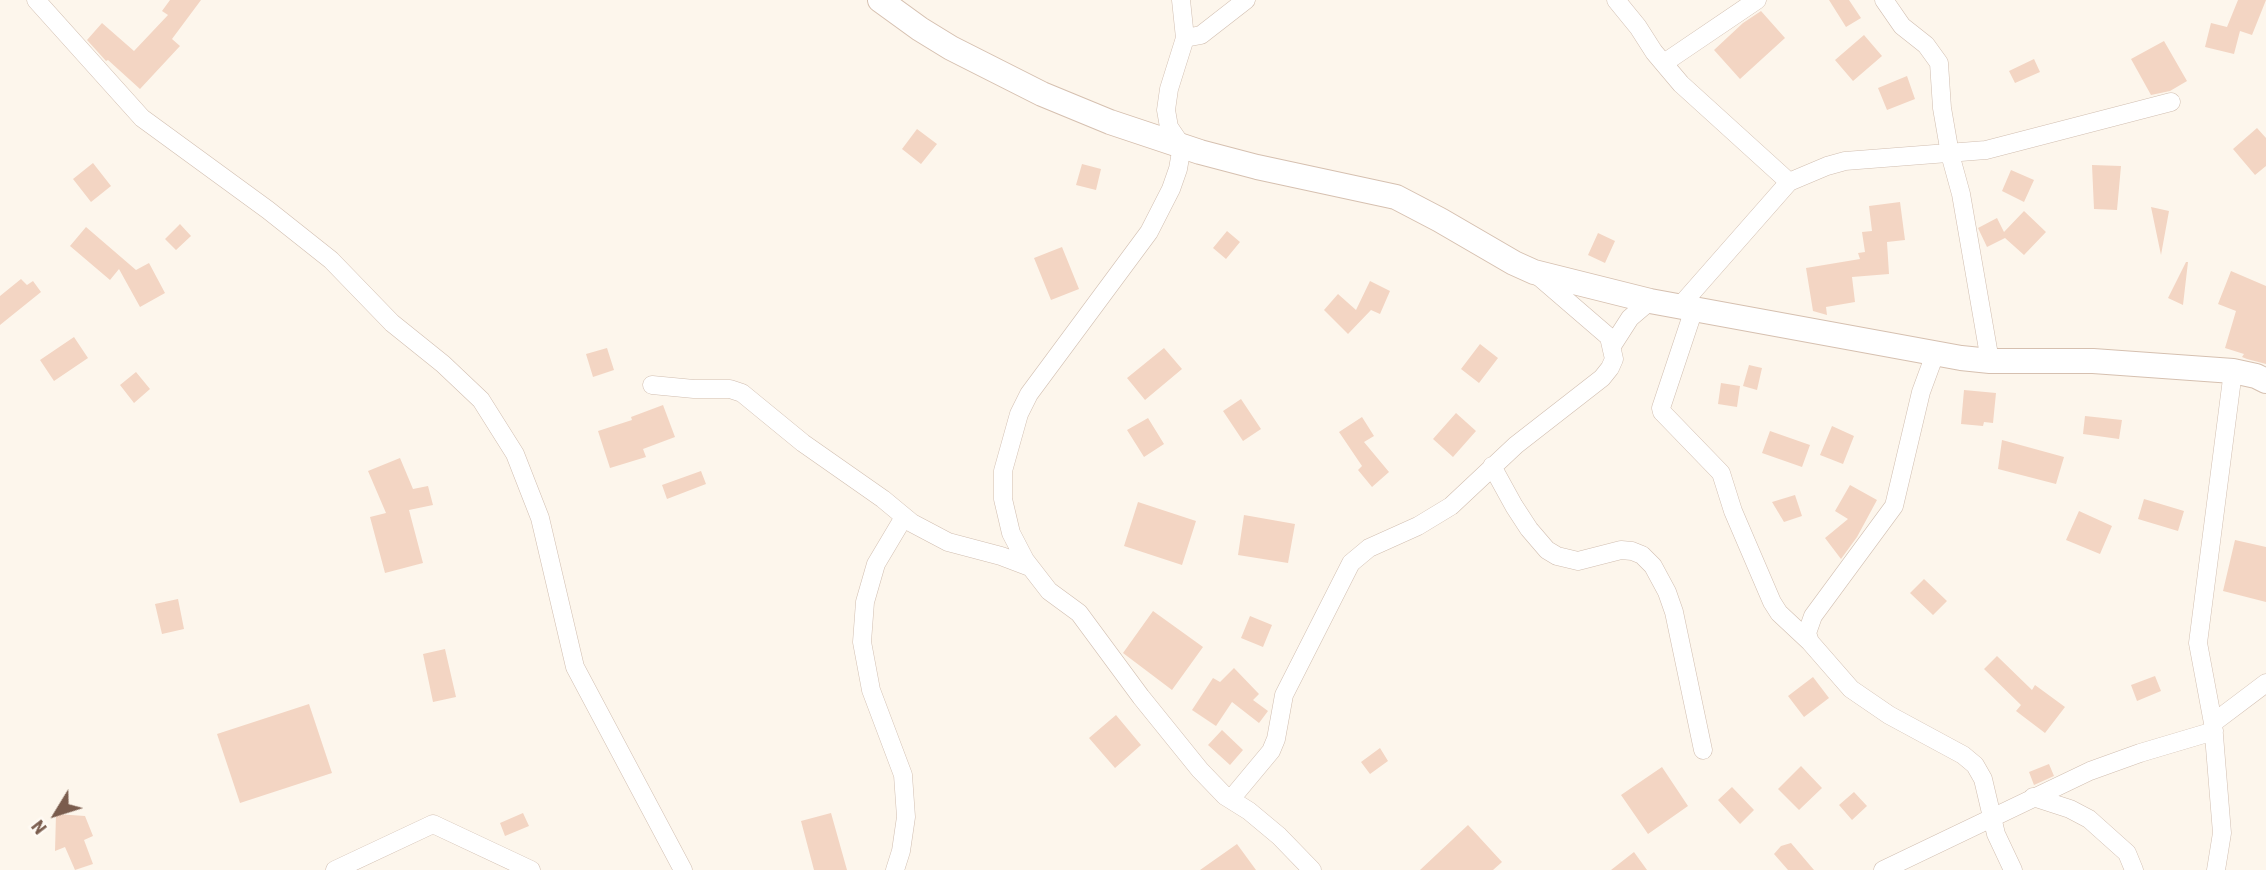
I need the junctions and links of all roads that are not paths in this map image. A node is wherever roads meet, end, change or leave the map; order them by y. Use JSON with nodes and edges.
{"nodes":[{"id":1,"x":36,"y":0,"type":"edge"},
{"id":2,"x":880,"y":0,"type":"edge"},
{"id":3,"x":1181,"y":0,"type":"edge"},
{"id":4,"x":1245,"y":0,"type":"edge"},
{"id":5,"x":1616,"y":0,"type":"edge"},
{"id":6,"x":1757,"y":0,"type":"edge"},
{"id":7,"x":1884,"y":0,"type":"edge"},
{"id":8,"x":1185,"y":38,"type":"junction"},
{"id":9,"x":1664,"y":63,"type":"junction"},
{"id":10,"x":2171,"y":102,"type":"dead end"},
{"id":11,"x":1182,"y":146,"type":"junction"},
{"id":12,"x":1950,"y":154,"type":"junction"},
{"id":13,"x":1789,"y":182,"type":"junction"},
{"id":14,"x":1534,"y":272,"type":"junction"},
{"id":15,"x":1650,"y":301,"type":"junction"},
{"id":16,"x":1687,"y":308,"type":"junction"},
{"id":17,"x":1612,"y":346,"type":"junction"},
{"id":18,"x":1935,"y":355,"type":"junction"},
{"id":19,"x":1990,"y":361,"type":"junction"},
{"id":20,"x":2233,"y":371,"type":"junction"},
{"id":21,"x":2266,"y":381,"type":"edge"},
{"id":22,"x":652,"y":385,"type":"dead end"},
{"id":23,"x":1492,"y":466,"type":"junction"},
{"id":24,"x":904,"y":517,"type":"junction"},
{"id":25,"x":1030,"y":567,"type":"junction"},
{"id":26,"x":1810,"y":642,"type":"junction"},
{"id":27,"x":2266,"y":683,"type":"edge"},
{"id":28,"x":2213,"y":727,"type":"junction"},
{"id":29,"x":1703,"y":750,"type":"dead end"},
{"id":30,"x":2033,"y":797,"type":"junction"},
{"id":31,"x":1231,"y":799,"type":"junction"},
{"id":32,"x":1993,"y":818,"type":"junction"},
{"id":33,"x":335,"y":870,"type":"edge"},
{"id":34,"x":531,"y":870,"type":"edge"},
{"id":35,"x":683,"y":870,"type":"edge"},
{"id":36,"x":895,"y":870,"type":"edge"},
{"id":37,"x":1312,"y":870,"type":"edge"},
{"id":38,"x":1883,"y":870,"type":"edge"},
{"id":39,"x":2013,"y":870,"type":"edge"},
{"id":40,"x":2134,"y":870,"type":"edge"},
{"id":41,"x":2216,"y":870,"type":"edge"}],
"edges":[{"from":1,"to":35,"type":"street"},
{"from":2,"to":11,"type":"street"},
{"from":3,"to":8,"type":"street"},
{"from":4,"to":8,"type":"street"},
{"from":5,"to":9,"type":"street"},
{"from":6,"to":9,"type":"street"},
{"from":7,"to":12,"type":"street"},
{"from":8,"to":11,"type":"street"},
{"from":9,"to":13,"type":"street"},
{"from":10,"to":12,"type":"street"},
{"from":11,"to":14,"type":"street"},
{"from":11,"to":25,"type":"street"},
{"from":12,"to":13,"type":"street"},
{"from":12,"to":19,"type":"street"},
{"from":13,"to":16,"type":"street"},
{"from":14,"to":15,"type":"street"},
{"from":14,"to":17,"type":"street"},
{"from":15,"to":16,"type":"street"},
{"from":15,"to":17,"type":"street"},
{"from":16,"to":18,"type":"street"},
{"from":16,"to":26,"type":"street"},
{"from":17,"to":23,"type":"street"},
{"from":18,"to":19,"type":"street"},
{"from":18,"to":26,"type":"street"},
{"from":19,"to":20,"type":"street"},
{"from":20,"to":21,"type":"street"},
{"from":20,"to":28,"type":"street"},
{"from":22,"to":24,"type":"street"},
{"from":23,"to":29,"type":"street"},
{"from":23,"to":31,"type":"street"},
{"from":24,"to":25,"type":"street"},
{"from":24,"to":36,"type":"street"},
{"from":25,"to":31,"type":"street"},
{"from":26,"to":32,"type":"street"},
{"from":27,"to":28,"type":"street"},
{"from":28,"to":30,"type":"street"},
{"from":28,"to":41,"type":"street"},
{"from":30,"to":32,"type":"street"},
{"from":30,"to":40,"type":"street"},
{"from":31,"to":37,"type":"street"},
{"from":32,"to":38,"type":"street"},
{"from":32,"to":39,"type":"street"},
{"from":33,"to":34,"type":"street"}]}
